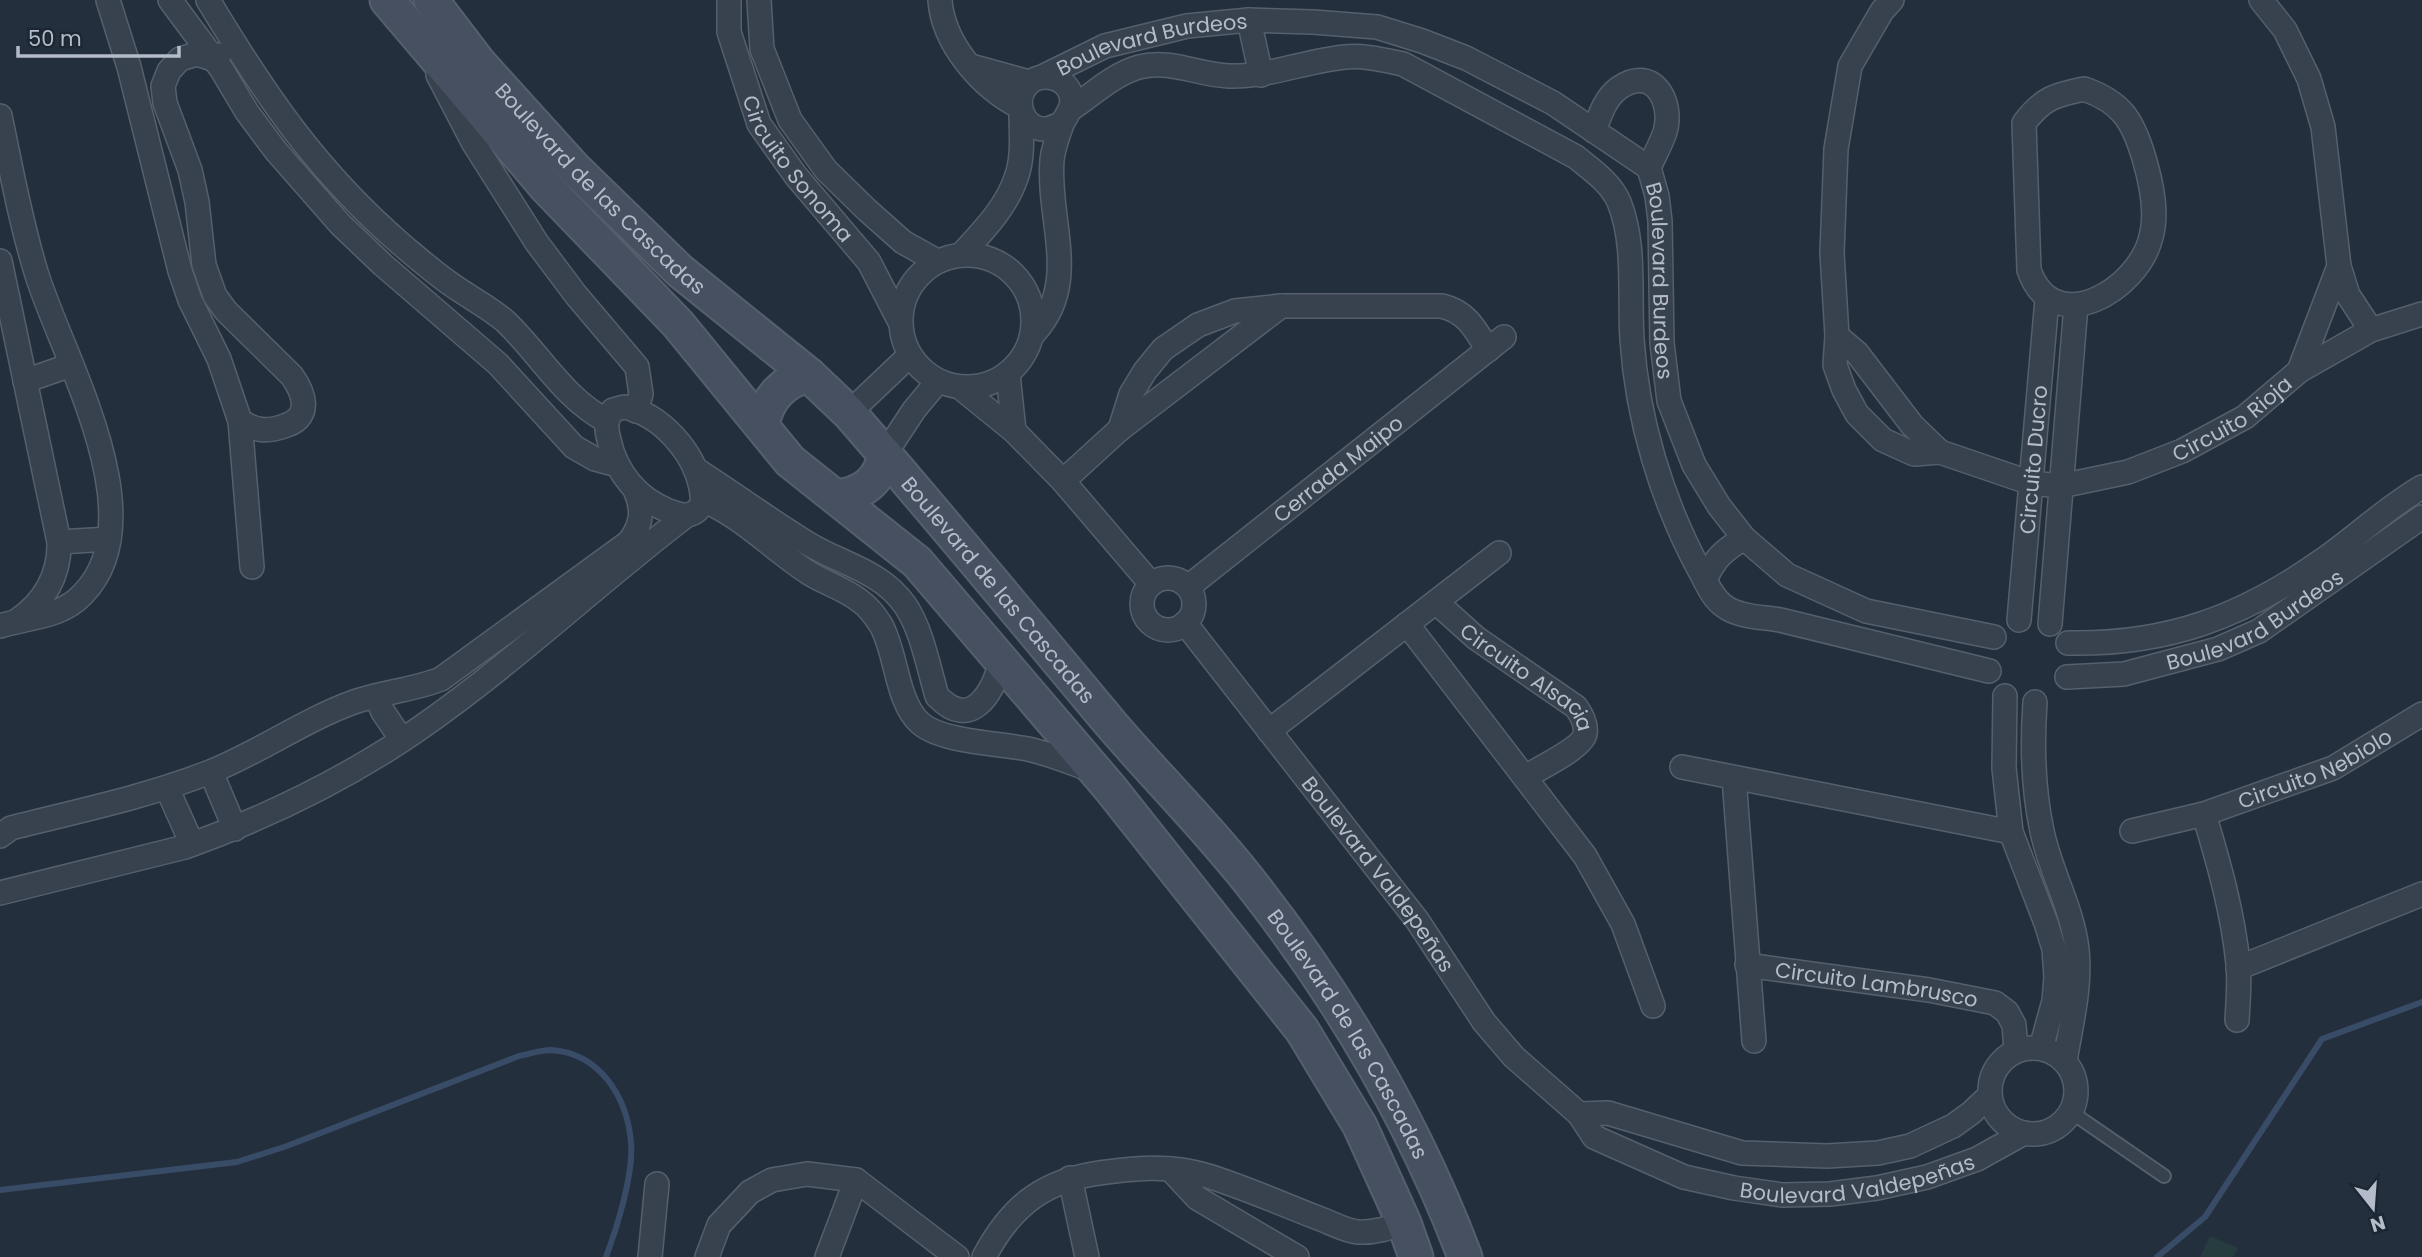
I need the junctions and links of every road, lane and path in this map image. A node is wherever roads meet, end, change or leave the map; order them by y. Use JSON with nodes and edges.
{"nodes":[{"id":1,"x":108,"y":0,"type":"edge"},
{"id":2,"x":170,"y":0,"type":"edge"},
{"id":3,"x":208,"y":0,"type":"edge"},
{"id":4,"x":387,"y":0,"type":"edge"},
{"id":5,"x":431,"y":0,"type":"edge"},
{"id":6,"x":729,"y":0,"type":"edge"},
{"id":7,"x":759,"y":0,"type":"edge"},
{"id":8,"x":940,"y":0,"type":"edge"},
{"id":9,"x":1892,"y":0,"type":"edge"},
{"id":10,"x":2260,"y":0,"type":"edge"},
{"id":11,"x":1249,"y":20,"type":"junction"},
{"id":12,"x":422,"y":41,"type":"junction"},
{"id":13,"x":236,"y":46,"type":"junction"},
{"id":14,"x":213,"y":58,"type":"junction"},
{"id":15,"x":971,"y":66,"type":"junction"},
{"id":16,"x":1261,"y":75,"type":"junction"},
{"id":17,"x":1037,"y":79,"type":"junction"},
{"id":18,"x":1021,"y":110,"type":"junction"},
{"id":19,"x":0,"y":116,"type":"edge"},
{"id":20,"x":1067,"y":116,"type":"junction"},
{"id":21,"x":1594,"y":131,"type":"junction"},
{"id":22,"x":1648,"y":168,"type":"junction"},
{"id":23,"x":961,"y":255,"type":"junction"},
{"id":24,"x":0,"y":261,"type":"edge"},
{"id":25,"x":937,"y":261,"type":"junction"},
{"id":26,"x":1662,"y":264,"type":"junction"},
{"id":27,"x":2339,"y":265,"type":"junction"},
{"id":28,"x":1629,"y":267,"type":"junction"},
{"id":29,"x":2047,"y":299,"type":"junction"},
{"id":30,"x":2076,"y":305,"type":"junction"},
{"id":31,"x":1282,"y":306,"type":"junction"},
{"id":32,"x":487,"y":307,"type":"junction"},
{"id":33,"x":2422,"y":314,"type":"edge"},
{"id":34,"x":900,"y":322,"type":"junction"},
{"id":35,"x":242,"y":327,"type":"junction"},
{"id":36,"x":457,"y":328,"type":"junction"},
{"id":37,"x":2371,"y":330,"type":"junction"},
{"id":38,"x":1034,"y":333,"type":"junction"},
{"id":39,"x":1837,"y":336,"type":"junction"},
{"id":40,"x":213,"y":344,"type":"junction"},
{"id":41,"x":910,"y":355,"type":"junction"},
{"id":42,"x":71,"y":365,"type":"junction"},
{"id":43,"x":2299,"y":371,"type":"junction"},
{"id":44,"x":1008,"y":374,"type":"junction"},
{"id":45,"x":809,"y":375,"type":"junction"},
{"id":46,"x":25,"y":381,"type":"junction"},
{"id":47,"x":938,"y":382,"type":"junction"},
{"id":48,"x":961,"y":388,"type":"junction"},
{"id":49,"x":636,"y":411,"type":"junction"},
{"id":50,"x":849,"y":413,"type":"junction"},
{"id":51,"x":240,"y":421,"type":"junction"},
{"id":52,"x":607,"y":421,"type":"junction"},
{"id":53,"x":762,"y":425,"type":"junction"},
{"id":54,"x":1120,"y":429,"type":"junction"},
{"id":55,"x":1014,"y":431,"type":"junction"},
{"id":56,"x":1940,"y":452,"type":"junction"},
{"id":57,"x":885,"y":454,"type":"junction"},
{"id":58,"x":617,"y":465,"type":"junction"},
{"id":59,"x":695,"y":469,"type":"junction"},
{"id":60,"x":1063,"y":481,"type":"junction"},
{"id":61,"x":2031,"y":483,"type":"junction"},
{"id":62,"x":2061,"y":486,"type":"junction"},
{"id":63,"x":2422,"y":488,"type":"edge"},
{"id":64,"x":635,"y":490,"type":"junction"},
{"id":65,"x":836,"y":497,"type":"junction"},
{"id":66,"x":695,"y":508,"type":"junction"},
{"id":67,"x":2422,"y":517,"type":"edge"},
{"id":68,"x":1744,"y":538,"type":"junction"},
{"id":69,"x":109,"y":539,"type":"junction"},
{"id":70,"x":59,"y":542,"type":"junction"},
{"id":71,"x":1499,"y":553,"type":"dead end"},
{"id":72,"x":253,"y":567,"type":"dead end"},
{"id":73,"x":1705,"y":580,"type":"junction"},
{"id":74,"x":1151,"y":584,"type":"junction"},
{"id":75,"x":1188,"y":587,"type":"junction"},
{"id":76,"x":582,"y":589,"type":"junction"},
{"id":77,"x":1436,"y":601,"type":"junction"},
{"id":78,"x":2019,"y":621,"type":"junction"},
{"id":79,"x":1185,"y":623,"type":"junction"},
{"id":80,"x":7,"y":624,"type":"edge"},
{"id":81,"x":1407,"y":624,"type":"junction"},
{"id":82,"x":2050,"y":624,"type":"junction"},
{"id":83,"x":1994,"y":637,"type":"junction"},
{"id":84,"x":2068,"y":643,"type":"junction"},
{"id":85,"x":1001,"y":661,"type":"junction"},
{"id":86,"x":1989,"y":671,"type":"junction"},
{"id":87,"x":2067,"y":677,"type":"junction"},
{"id":88,"x":376,"y":696,"type":"junction"},
{"id":89,"x":2005,"y":696,"type":"junction"},
{"id":90,"x":2035,"y":702,"type":"junction"},
{"id":91,"x":2422,"y":714,"type":"edge"},
{"id":92,"x":1269,"y":731,"type":"junction"},
{"id":93,"x":402,"y":740,"type":"junction"},
{"id":94,"x":1682,"y":768,"type":"dead end"},
{"id":95,"x":211,"y":772,"type":"junction"},
{"id":96,"x":1097,"y":772,"type":"junction"},
{"id":97,"x":1525,"y":777,"type":"junction"},
{"id":98,"x":1734,"y":778,"type":"junction"},
{"id":99,"x":167,"y":788,"type":"junction"},
{"id":100,"x":2204,"y":814,"type":"junction"},
{"id":101,"x":235,"y":829,"type":"junction"},
{"id":102,"x":2132,"y":831,"type":"dead end"},
{"id":103,"x":2011,"y":832,"type":"junction"},
{"id":104,"x":0,"y":836,"type":"edge"},
{"id":105,"x":192,"y":844,"type":"junction"},
{"id":106,"x":1,"y":892,"type":"edge"},
{"id":107,"x":2422,"y":894,"type":"edge"},
{"id":108,"x":1747,"y":965,"type":"junction"},
{"id":109,"x":2238,"y":968,"type":"junction"},
{"id":110,"x":1654,"y":1006,"type":"dead end"},
{"id":111,"x":2237,"y":1020,"type":"dead end"},
{"id":112,"x":1754,"y":1041,"type":"dead end"},
{"id":113,"x":2041,"y":1048,"type":"junction"},
{"id":114,"x":2016,"y":1050,"type":"junction"},
{"id":115,"x":2065,"y":1061,"type":"junction"},
{"id":116,"x":1989,"y":1096,"type":"junction"},
{"id":117,"x":2071,"y":1112,"type":"junction"},
{"id":118,"x":1579,"y":1114,"type":"junction"},
{"id":119,"x":2024,"y":1133,"type":"junction"},
{"id":120,"x":1742,"y":1153,"type":"junction"},
{"id":121,"x":1170,"y":1169,"type":"junction"},
{"id":122,"x":2164,"y":1176,"type":"dead end"},
{"id":123,"x":1070,"y":1178,"type":"junction"},
{"id":124,"x":856,"y":1180,"type":"junction"},
{"id":125,"x":657,"y":1184,"type":"dead end"},
{"id":126,"x":1734,"y":1188,"type":"junction"},
{"id":127,"x":1404,"y":1223,"type":"junction"},
{"id":128,"x":650,"y":1257,"type":"edge"},
{"id":129,"x":707,"y":1257,"type":"edge"},
{"id":130,"x":827,"y":1257,"type":"edge"},
{"id":131,"x":957,"y":1257,"type":"edge"},
{"id":132,"x":984,"y":1257,"type":"edge"},
{"id":133,"x":1087,"y":1257,"type":"edge"},
{"id":134,"x":1297,"y":1257,"type":"edge"},
{"id":135,"x":1416,"y":1257,"type":"edge"},
{"id":136,"x":1465,"y":1257,"type":"edge"}],
"edges":[{"from":1,"to":40,"type":"street"},
{"from":2,"to":14,"type":"street"},
{"from":3,"to":13,"type":"street"},
{"from":4,"to":12,"type":"main road","name":"Boulevard de las Cascadas"},
{"from":5,"to":45,"type":"main road","name":"Boulevard de las Cascadas"},
{"from":6,"to":34,"type":"street","name":"Circuito Sonoma"},
{"from":7,"to":25,"type":"street","name":"Circuito Sonoma"},
{"from":8,"to":15,"type":"street"},
{"from":9,"to":39,"type":"street","name":"Circuito Rioja"},
{"from":10,"to":27,"type":"street","name":"Circuito Rioja"},
{"from":11,"to":16,"type":"street"},
{"from":11,"to":17,"type":"street","name":"Boulevard Burdeos"},
{"from":11,"to":21,"type":"street","name":"Boulevard Burdeos"},
{"from":12,"to":49,"type":"street"},
{"from":12,"to":53,"type":"main road","name":"Boulevard de las Cascadas"},
{"from":13,"to":14,"type":"street"},
{"from":13,"to":32,"type":"street"},
{"from":14,"to":35,"type":"street"},
{"from":14,"to":36,"type":"street"},
{"from":15,"to":17,"type":"street"},
{"from":15,"to":18,"type":"street"},
{"from":16,"to":20,"type":"street","name":"Boulevard Burdeos"},
{"from":16,"to":28,"type":"street","name":"Boulevard Burdeos"},
{"from":17,"to":18,"type":"street"},
{"from":17,"to":20,"type":"street"},
{"from":18,"to":20,"type":"street"},
{"from":18,"to":23,"type":"street"},
{"from":19,"to":42,"type":"street"},
{"from":20,"to":38,"type":"street"},
{"from":21,"to":22,"type":"street","name":"Boulevard Burdeos"},
{"from":21,"to":22,"type":"street"},
{"from":22,"to":26,"type":"street","name":"Boulevard Burdeos"},
{"from":23,"to":25,"type":"street"},
{"from":23,"to":38,"type":"street"},
{"from":24,"to":46,"type":"street"},
{"from":25,"to":34,"type":"street"},
{"from":26,"to":28,"type":"street"},
{"from":26,"to":68,"type":"street","name":"Boulevard Burdeos"},
{"from":27,"to":37,"type":"street"},
{"from":27,"to":43,"type":"street","name":"Circuito Rioja"},
{"from":28,"to":73,"type":"street","name":"Boulevard Burdeos"},
{"from":29,"to":30,"type":"street"},
{"from":29,"to":30,"type":"street"},
{"from":29,"to":61,"type":"street","name":"Circuito Ducro"},
{"from":30,"to":62,"type":"street","name":"Circuito Ducro"},
{"from":31,"to":54,"type":"street"},
{"from":31,"to":54,"type":"street","name":"Cerrada Maipo"},
{"from":31,"to":75,"type":"street","name":"Cerrada Maipo"},
{"from":32,"to":36,"type":"street"},
{"from":32,"to":52,"type":"street"},
{"from":33,"to":37,"type":"street"},
{"from":34,"to":41,"type":"street"},
{"from":35,"to":40,"type":"street"},
{"from":35,"to":51,"type":"street"},
{"from":36,"to":58,"type":"street"},
{"from":37,"to":43,"type":"street"},
{"from":38,"to":44,"type":"street"},
{"from":39,"to":56,"type":"street","name":"Circuito Rioja"},
{"from":39,"to":56,"type":"street","name":"Circuito Rioja"},
{"from":40,"to":51,"type":"street"},
{"from":41,"to":47,"type":"street"},
{"from":41,"to":50,"type":"street"},
{"from":42,"to":46,"type":"street"},
{"from":42,"to":69,"type":"street"},
{"from":43,"to":62,"type":"street","name":"Circuito Rioja"},
{"from":44,"to":48,"type":"street"},
{"from":44,"to":55,"type":"street"},
{"from":45,"to":50,"type":"main road","name":"Boulevard de las Cascadas"},
{"from":45,"to":53,"type":"main road"},
{"from":46,"to":70,"type":"street"},
{"from":47,"to":48,"type":"street"},
{"from":47,"to":57,"type":"street"},
{"from":48,"to":55,"type":"street"},
{"from":49,"to":52,"type":"street"},
{"from":49,"to":59,"type":"street"},
{"from":50,"to":57,"type":"main road","name":"Boulevard de las Cascadas"},
{"from":51,"to":72,"type":"street"},
{"from":52,"to":58,"type":"street"},
{"from":53,"to":65,"type":"main road","name":"Boulevard de las Cascadas"},
{"from":54,"to":60,"type":"street"},
{"from":55,"to":60,"type":"street"},
{"from":56,"to":61,"type":"street","name":"Circuito Rioja"},
{"from":57,"to":65,"type":"main road"},
{"from":57,"to":136,"type":"main road","name":"Boulevard de las Cascadas"},
{"from":58,"to":64,"type":"street"},
{"from":59,"to":66,"type":"street"},
{"from":59,"to":85,"type":"street"},
{"from":60,"to":74,"type":"street"},
{"from":61,"to":62,"type":"street","name":"Circuito Rioja"},
{"from":61,"to":78,"type":"street","name":"Circuito Ducro"},
{"from":62,"to":82,"type":"street","name":"Circuito Ducro"},
{"from":63,"to":84,"type":"street","name":"Boulevard Burdeos"},
{"from":64,"to":66,"type":"street"},
{"from":64,"to":76,"type":"street"},
{"from":65,"to":85,"type":"main road","name":"Boulevard de las Cascadas"},
{"from":66,"to":76,"type":"street"},
{"from":66,"to":96,"type":"street"},
{"from":67,"to":87,"type":"street","name":"Boulevard Burdeos"},
{"from":68,"to":73,"type":"street"},
{"from":68,"to":83,"type":"street","name":"Boulevard Burdeos"},
{"from":69,"to":70,"type":"street"},
{"from":69,"to":80,"type":"street"},
{"from":70,"to":80,"type":"street"},
{"from":71,"to":77,"type":"street","name":"Circuito Alsacia"},
{"from":73,"to":86,"type":"street","name":"Boulevard Burdeos"},
{"from":74,"to":75,"type":"street"},
{"from":74,"to":79,"type":"street"},
{"from":75,"to":79,"type":"street"},
{"from":76,"to":88,"type":"street"},
{"from":76,"to":93,"type":"street"},
{"from":77,"to":81,"type":"street","name":"Circuito Alsacia"},
{"from":77,"to":97,"type":"street","name":"Circuito Alsacia"},
{"from":78,"to":82,"type":"street"},
{"from":78,"to":83,"type":"street"},
{"from":79,"to":92,"type":"street","name":"Boulevard Valdepeñas"},
{"from":81,"to":92,"type":"street","name":"Circuito Alsacia"},
{"from":81,"to":97,"type":"street","name":"Circuito Alsacia"},
{"from":82,"to":84,"type":"street"},
{"from":83,"to":86,"type":"street"},
{"from":84,"to":87,"type":"street"},
{"from":85,"to":96,"type":"main road","name":"Boulevard de las Cascadas"},
{"from":86,"to":89,"type":"street"},
{"from":87,"to":90,"type":"street"},
{"from":88,"to":93,"type":"street"},
{"from":88,"to":95,"type":"street"},
{"from":89,"to":90,"type":"street"},
{"from":89,"to":103,"type":"street"},
{"from":90,"to":115,"type":"street"},
{"from":91,"to":100,"type":"street","name":"Circuito Nebiolo"},
{"from":92,"to":118,"type":"street","name":"Boulevard Valdepeñas"},
{"from":93,"to":101,"type":"street"},
{"from":94,"to":98,"type":"street"},
{"from":95,"to":99,"type":"street"},
{"from":95,"to":101,"type":"street"},
{"from":96,"to":127,"type":"main road","name":"Boulevard de las Cascadas"},
{"from":97,"to":110,"type":"street","name":"Circuito Alsacia"},
{"from":98,"to":103,"type":"street"},
{"from":98,"to":108,"type":"street","name":"Circuito Lambrusco"},
{"from":99,"to":104,"type":"street"},
{"from":99,"to":105,"type":"street"},
{"from":100,"to":102,"type":"street","name":"Circuito Nebiolo"},
{"from":100,"to":109,"type":"street"},
{"from":101,"to":105,"type":"street"},
{"from":103,"to":113,"type":"street"},
{"from":105,"to":106,"type":"street"},
{"from":107,"to":109,"type":"street"},
{"from":108,"to":112,"type":"street","name":"Circuito Lambrusco"},
{"from":108,"to":114,"type":"street","name":"Circuito Lambrusco"},
{"from":109,"to":111,"type":"street"},
{"from":113,"to":114,"type":"street"},
{"from":113,"to":115,"type":"street"},
{"from":114,"to":116,"type":"street"},
{"from":115,"to":117,"type":"street"},
{"from":116,"to":119,"type":"street"},
{"from":116,"to":120,"type":"street","name":"Boulevard Valdepeñas"},
{"from":117,"to":119,"type":"street"},
{"from":117,"to":122,"type":"lane"},
{"from":118,"to":120,"type":"street","name":"Boulevard Valdepeñas"},
{"from":118,"to":126,"type":"street","name":"Boulevard Valdepeñas"},
{"from":119,"to":126,"type":"street","name":"Boulevard Valdepeñas"},
{"from":120,"to":126,"type":"street"},
{"from":121,"to":123,"type":"street"},
{"from":121,"to":127,"type":"street"},
{"from":121,"to":134,"type":"street"},
{"from":123,"to":132,"type":"street"},
{"from":123,"to":133,"type":"street"},
{"from":124,"to":129,"type":"street"},
{"from":124,"to":130,"type":"street"},
{"from":124,"to":131,"type":"street"},
{"from":125,"to":128,"type":"street"},
{"from":127,"to":135,"type":"main road","name":"Boulevard de las Cascadas"}]}
